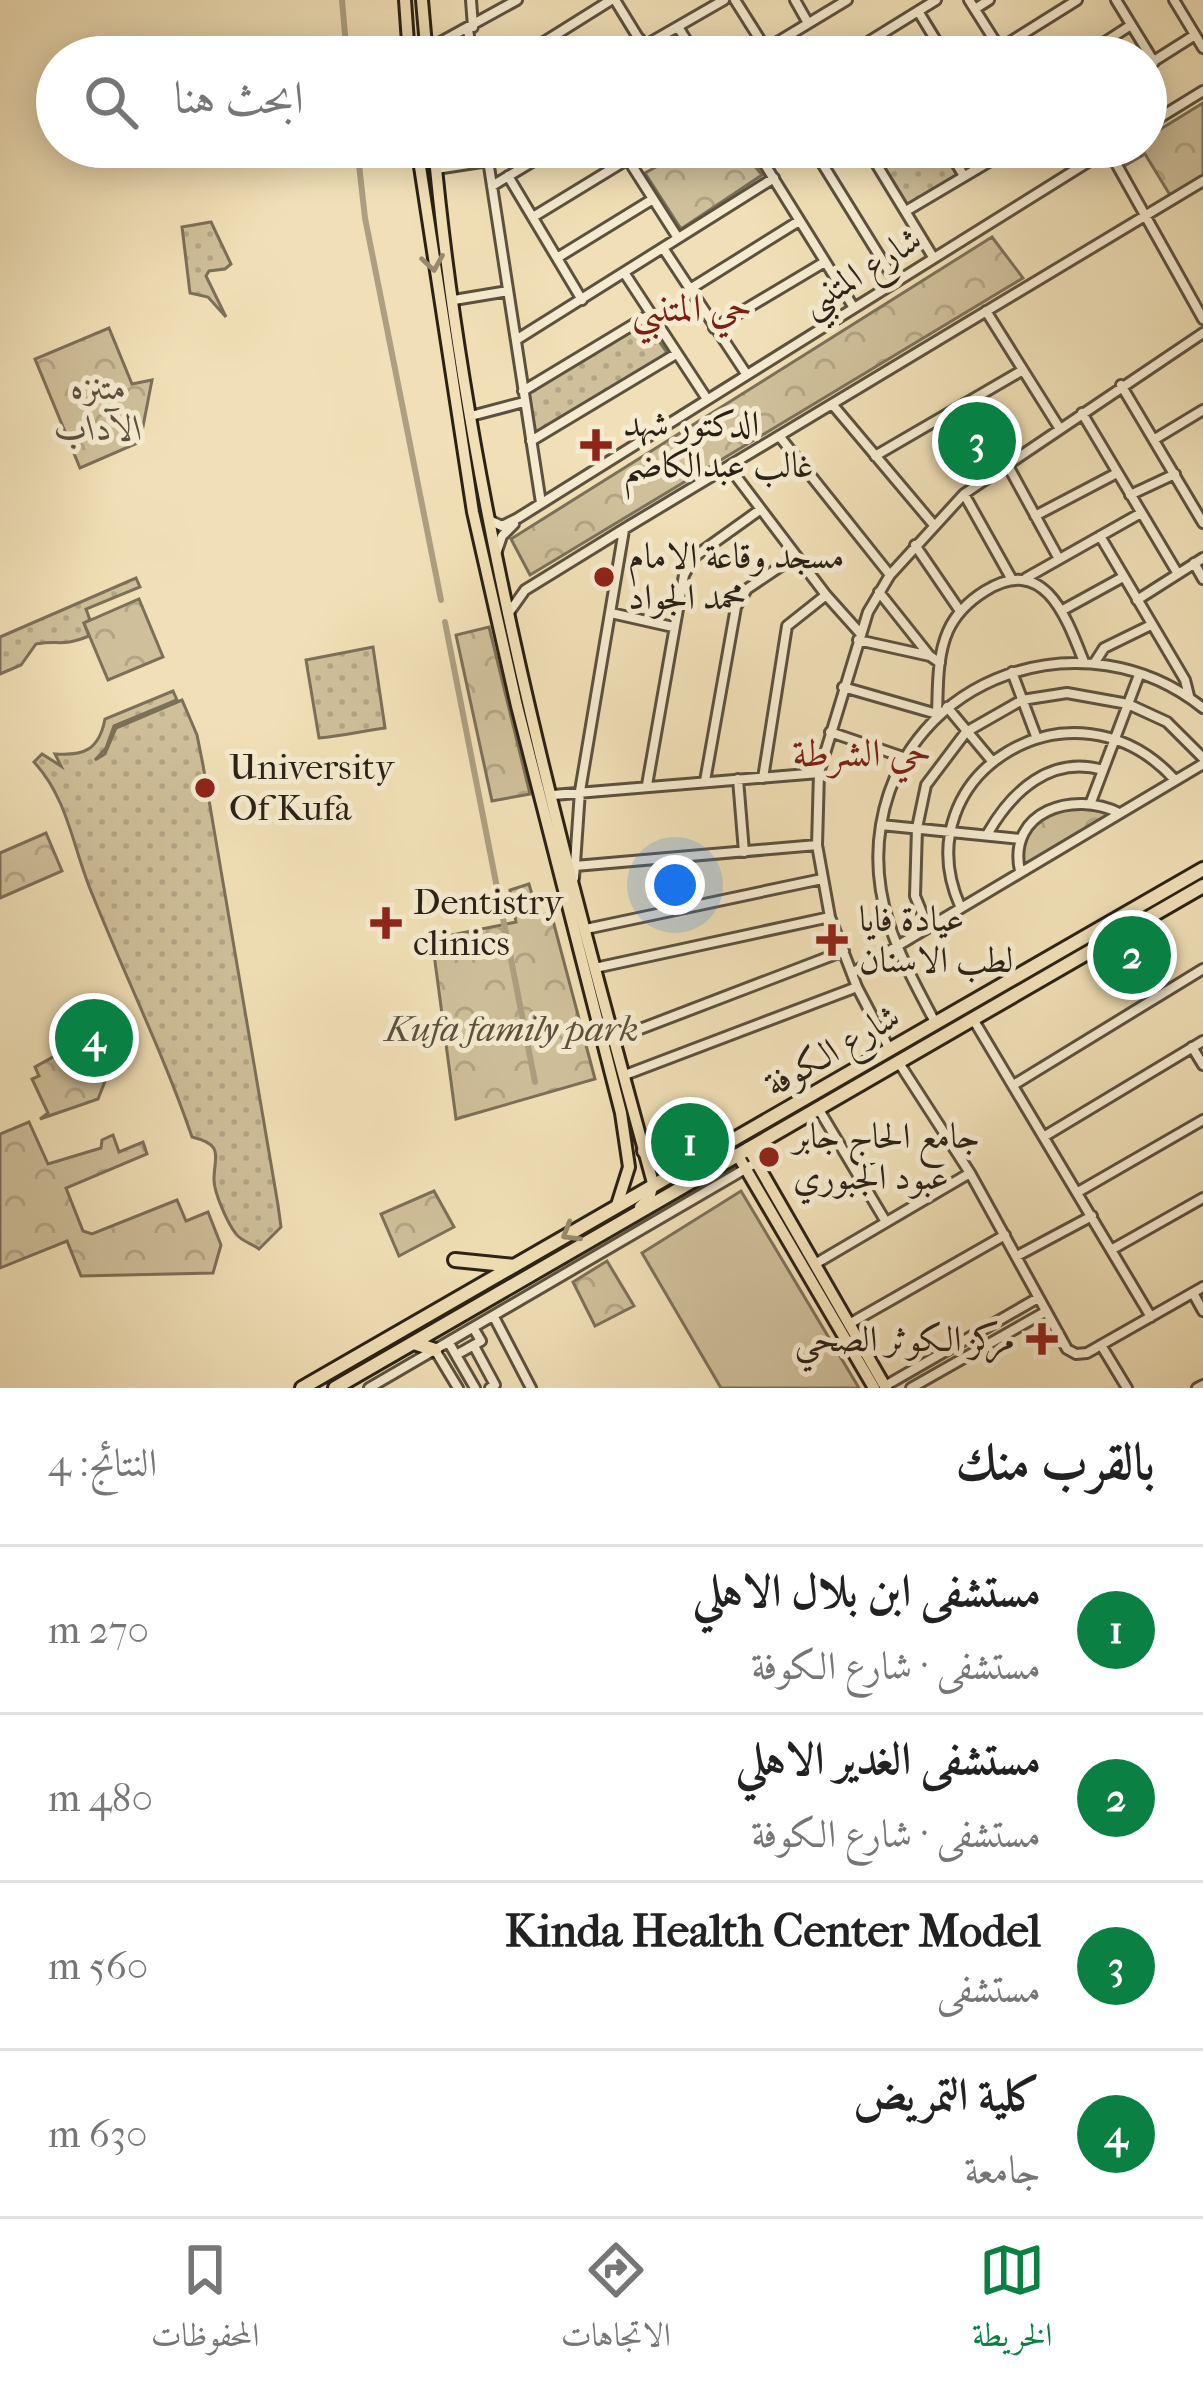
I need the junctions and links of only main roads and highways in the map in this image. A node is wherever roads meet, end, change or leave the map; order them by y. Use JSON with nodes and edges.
{"nodes":[{"id":1,"x":405,"y":0,"type":"edge"},
{"id":2,"x":422,"y":0,"type":"edge"},
{"id":3,"x":408,"y":36,"type":"edge"},
{"id":4,"x":425,"y":36,"type":"edge"},
{"id":5,"x":420,"y":168,"type":"edge"},
{"id":6,"x":425,"y":168,"type":"edge"},
{"id":7,"x":437,"y":168,"type":"edge"},
{"id":8,"x":437,"y":171,"type":"junction"},
{"id":9,"x":422,"y":185,"type":"junction"},
{"id":10,"x":553,"y":821,"type":"junction"},
{"id":11,"x":1203,"y":869,"type":"edge"},
{"id":12,"x":1203,"y":886,"type":"edge"},
{"id":13,"x":1156,"y":896,"type":"junction"},
{"id":14,"x":1149,"y":916,"type":"junction"},
{"id":15,"x":1113,"y":920,"type":"junction"},
{"id":16,"x":1101,"y":943,"type":"junction"},
{"id":17,"x":894,"y":1056,"type":"junction"},
{"id":18,"x":640,"y":1131,"type":"junction"},
{"id":19,"x":625,"y":1133,"type":"junction"},
{"id":20,"x":644,"y":1151,"type":"junction"},
{"id":21,"x":742,"y":1151,"type":"junction"},
{"id":22,"x":707,"y":1155,"type":"junction"},
{"id":23,"x":752,"y":1165,"type":"junction"},
{"id":24,"x":718,"y":1166,"type":"junction"},
{"id":25,"x":680,"y":1168,"type":"junction"},
{"id":26,"x":653,"y":1183,"type":"junction"},
{"id":27,"x":617,"y":1205,"type":"junction"},
{"id":28,"x":632,"y":1214,"type":"junction"},
{"id":29,"x":615,"y":1226,"type":"junction"},
{"id":30,"x":623,"y":1239,"type":"road end"},
{"id":31,"x":455,"y":1260,"type":"dead end"},
{"id":32,"x":515,"y":1266,"type":"junction"},
{"id":33,"x":448,"y":1306,"type":"junction"},
{"id":34,"x":475,"y":1310,"type":"junction"},
{"id":35,"x":456,"y":1321,"type":"junction"},
{"id":36,"x":420,"y":1322,"type":"junction"},
{"id":37,"x":474,"y":1329,"type":"road end"},
{"id":38,"x":428,"y":1336,"type":"junction"},
{"id":39,"x":852,"y":1342,"type":"junction"},
{"id":40,"x":414,"y":1343,"type":"junction"},
{"id":41,"x":435,"y":1350,"type":"road end"},
{"id":42,"x":881,"y":1387,"type":"edge"},
{"id":43,"x":302,"y":1388,"type":"edge"},
{"id":44,"x":335,"y":1388,"type":"edge"}],
"edges":[{"from":1,"to":3,"type":"main road"},
{"from":2,"to":4,"type":"main road"},
{"from":5,"to":9,"type":"main road"},
{"from":6,"to":8,"type":"main road"},
{"from":7,"to":8,"type":"main road"},
{"from":8,"to":9,"type":"main road"},
{"from":8,"to":10,"type":"main road"},
{"from":9,"to":10,"type":"main road","one_way":true},
{"from":10,"to":18,"type":"main road"},
{"from":10,"to":19,"type":"main road"},
{"from":11,"to":13,"type":"highway","name":"شارع الكوفة"},
{"from":12,"to":14,"type":"highway","name":"شارع الكوفة"},
{"from":13,"to":14,"type":"highway"},
{"from":13,"to":15,"type":"highway","name":"شارع الكوفة"},
{"from":14,"to":16,"type":"highway","name":"شارع الكوفة"},
{"from":15,"to":16,"type":"highway"},
{"from":15,"to":17,"type":"highway","name":"شارع الكوفة"},
{"from":16,"to":17,"type":"highway","name":"شارع الكوفة"},
{"from":17,"to":21,"type":"highway","name":"شارع الكوفة"},
{"from":17,"to":22,"type":"highway","name":"شارع الكوفة"},
{"from":18,"to":19,"type":"main road"},
{"from":18,"to":20,"type":"main road"},
{"from":19,"to":27,"type":"main road"},
{"from":20,"to":25,"type":"highway"},
{"from":20,"to":26,"type":"main road"},
{"from":21,"to":23,"type":"main road"},
{"from":21,"to":24,"type":"highway","name":"شارع الكوفة"},
{"from":22,"to":24,"type":"highway"},
{"from":22,"to":25,"type":"highway","name":"شارع الكوفة"},
{"from":23,"to":39,"type":"main road"},
{"from":23,"to":39,"type":"main road"},
{"from":24,"to":28,"type":"highway","name":"شارع الكوفة"},
{"from":25,"to":26,"type":"highway","name":"شارع الكوفة"},
{"from":26,"to":27,"type":"highway","name":"شارع الكوفة"},
{"from":26,"to":28,"type":"main road"},
{"from":27,"to":32,"type":"highway","name":"شارع الكوفة","one_way":true},
{"from":28,"to":29,"type":"highway","name":"شارع الكوفة"},
{"from":29,"to":30,"type":"highway"},
{"from":29,"to":34,"type":"highway","name":"شارع الكوفة"},
{"from":31,"to":32,"type":"highway"},
{"from":32,"to":33,"type":"highway","name":"شارع الكوفة"},
{"from":33,"to":35,"type":"highway"},
{"from":33,"to":36,"type":"highway","name":"شارع الكوفة"},
{"from":34,"to":35,"type":"highway","name":"شارع الكوفة"},
{"from":34,"to":37,"type":"highway"},
{"from":35,"to":38,"type":"highway","name":"شارع الكوفة"},
{"from":36,"to":38,"type":"highway"},
{"from":36,"to":43,"type":"highway","name":"شارع الكوفة"},
{"from":38,"to":40,"type":"highway","name":"شارع الكوفة"},
{"from":39,"to":42,"type":"main road"},
{"from":40,"to":41,"type":"highway"},
{"from":40,"to":44,"type":"highway","name":"شارع الكوفة"}]}
